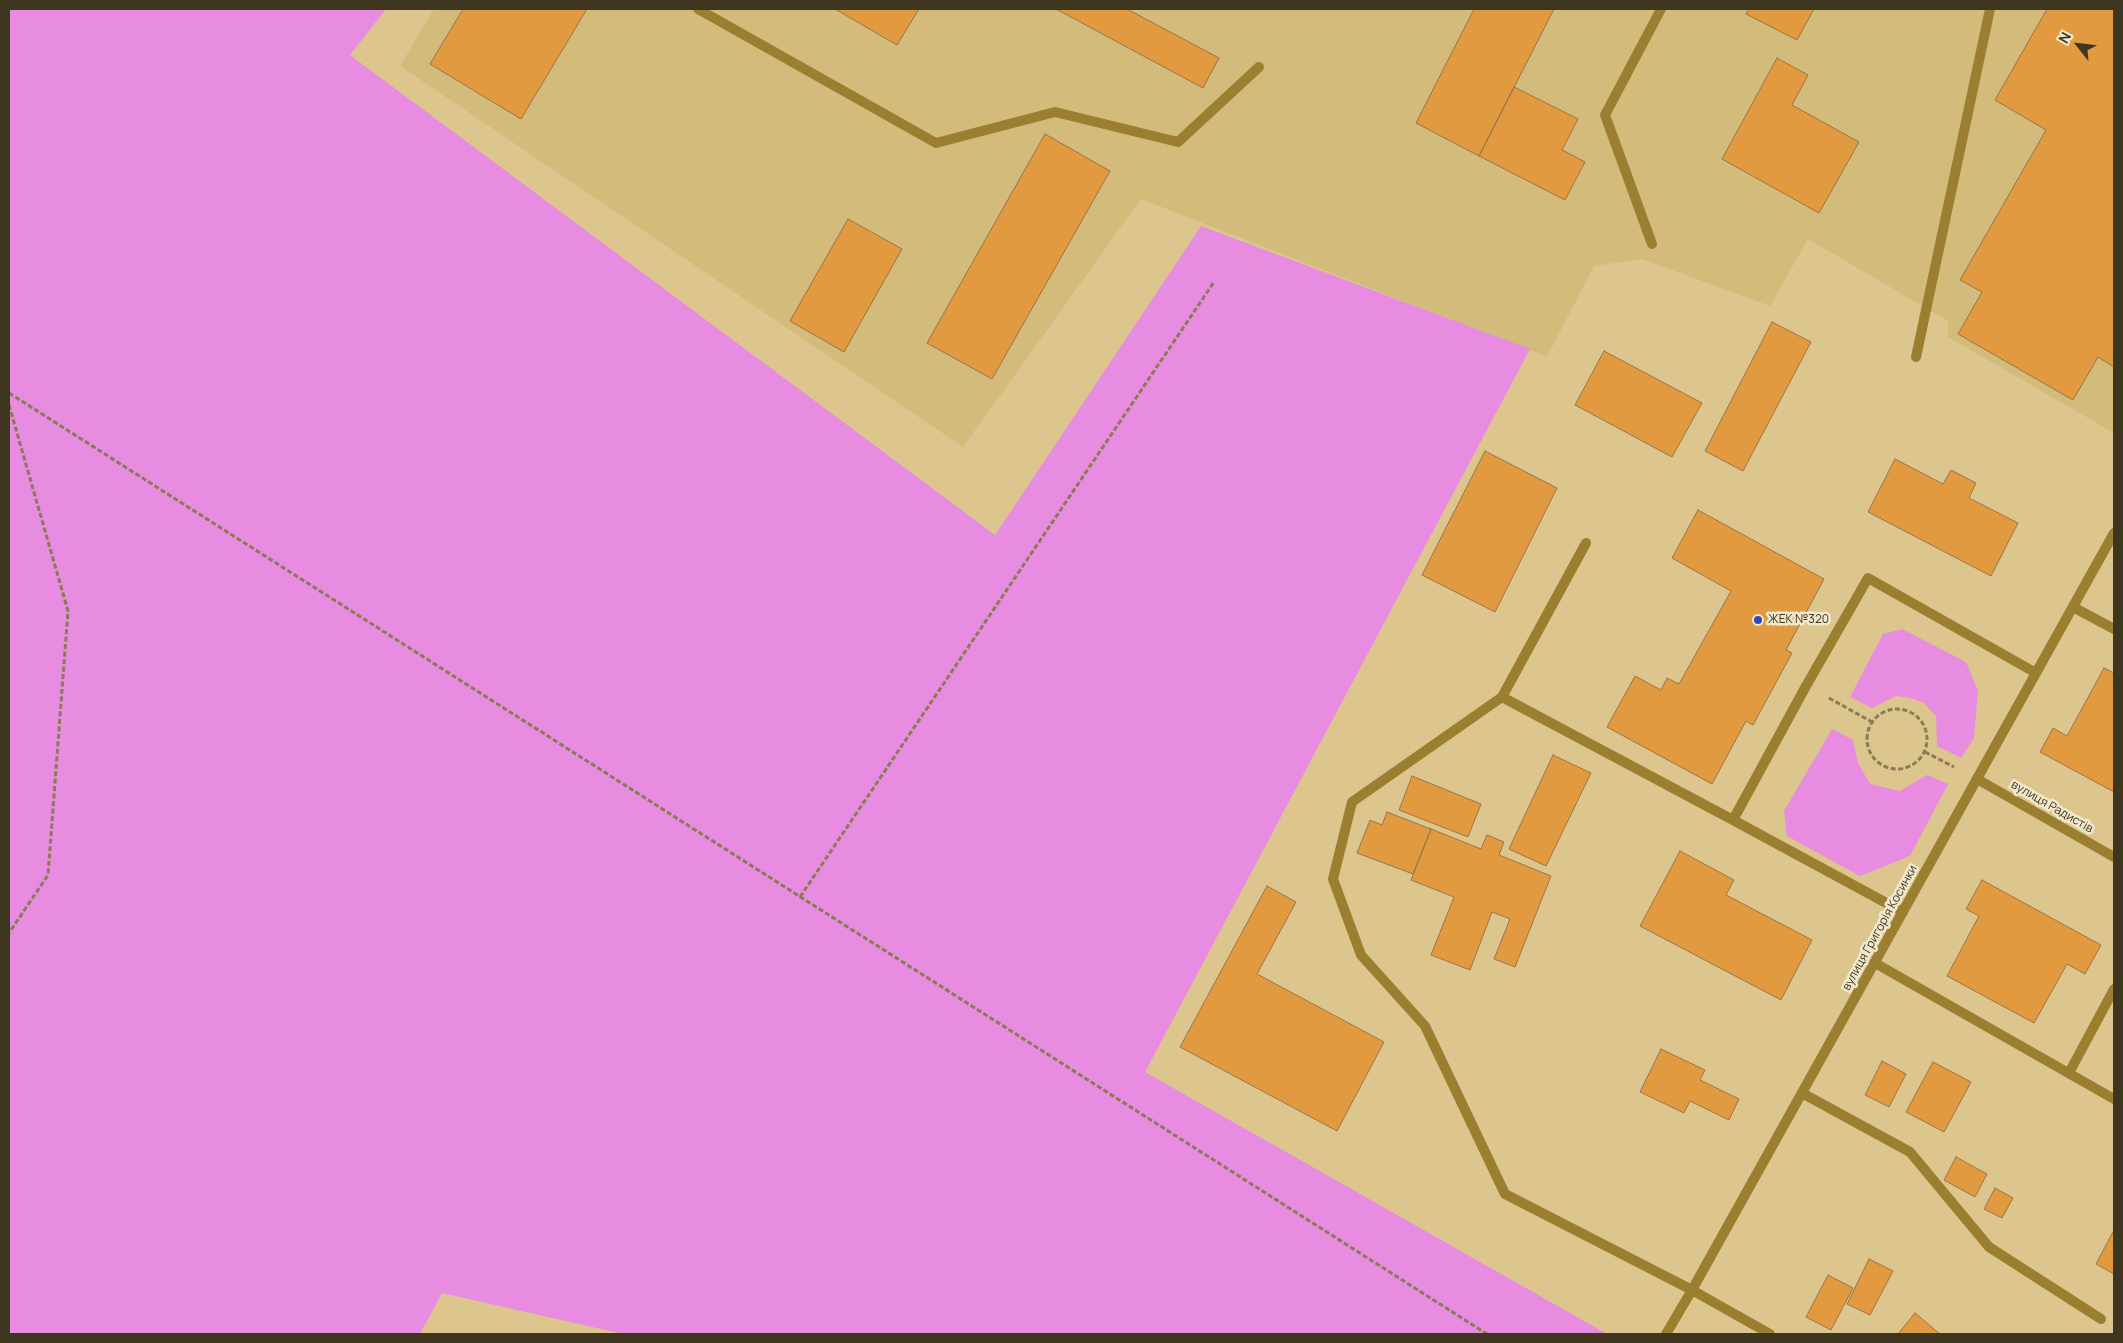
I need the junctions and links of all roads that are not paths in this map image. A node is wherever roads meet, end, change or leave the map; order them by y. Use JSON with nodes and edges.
{"nodes":[{"id":1,"x":698,"y":9,"type":"edge"},
{"id":2,"x":1661,"y":9,"type":"edge"},
{"id":3,"x":1990,"y":9,"type":"edge"},
{"id":4,"x":1259,"y":67,"type":"dead end"},
{"id":5,"x":1652,"y":244,"type":"dead end"},
{"id":6,"x":1916,"y":357,"type":"dead end"},
{"id":7,"x":2114,"y":533,"type":"edge"},
{"id":8,"x":1586,"y":543,"type":"dead end"},
{"id":9,"x":2073,"y":606,"type":"junction"},
{"id":10,"x":2114,"y":629,"type":"edge"},
{"id":11,"x":2036,"y":673,"type":"junction"},
{"id":12,"x":1502,"y":697,"type":"junction"},
{"id":13,"x":1977,"y":779,"type":"junction"},
{"id":14,"x":1733,"y":820,"type":"junction"},
{"id":15,"x":2114,"y":857,"type":"edge"},
{"id":16,"x":1903,"y":912,"type":"junction"},
{"id":17,"x":1874,"y":963,"type":"junction"},
{"id":18,"x":2114,"y":989,"type":"edge"},
{"id":19,"x":2068,"y":1073,"type":"junction"},
{"id":20,"x":1802,"y":1093,"type":"junction"},
{"id":21,"x":2114,"y":1100,"type":"edge"},
{"id":22,"x":1692,"y":1290,"type":"junction"},
{"id":23,"x":2100,"y":1319,"type":"dead end"},
{"id":24,"x":1666,"y":1334,"type":"edge"},
{"id":25,"x":1770,"y":1334,"type":"edge"}],
"edges":[{"from":1,"to":4,"type":"street"},
{"from":2,"to":5,"type":"street"},
{"from":3,"to":6,"type":"street"},
{"from":7,"to":9,"type":"street","name":"вулиця Григорія Косинки"},
{"from":8,"to":12,"type":"street"},
{"from":9,"to":10,"type":"street"},
{"from":9,"to":11,"type":"street","name":"вулиця Григорія Косинки"},
{"from":11,"to":13,"type":"street","name":"вулиця Григорія Косинки"},
{"from":11,"to":14,"type":"street"},
{"from":12,"to":14,"type":"street"},
{"from":12,"to":22,"type":"street"},
{"from":13,"to":15,"type":"street","name":"вулиця Радистів"},
{"from":13,"to":16,"type":"street","name":"вулиця Григорія Косинки"},
{"from":14,"to":16,"type":"street"},
{"from":16,"to":17,"type":"street","name":"вулиця Григорія Косинки"},
{"from":17,"to":19,"type":"street"},
{"from":17,"to":20,"type":"street","name":"вулиця Григорія Косинки"},
{"from":18,"to":19,"type":"street"},
{"from":19,"to":21,"type":"street"},
{"from":20,"to":22,"type":"street","name":"вулиця Григорія Косинки"},
{"from":20,"to":23,"type":"street"},
{"from":22,"to":24,"type":"street","name":"вулиця Григорія Косинки"},
{"from":22,"to":25,"type":"street"}]}
